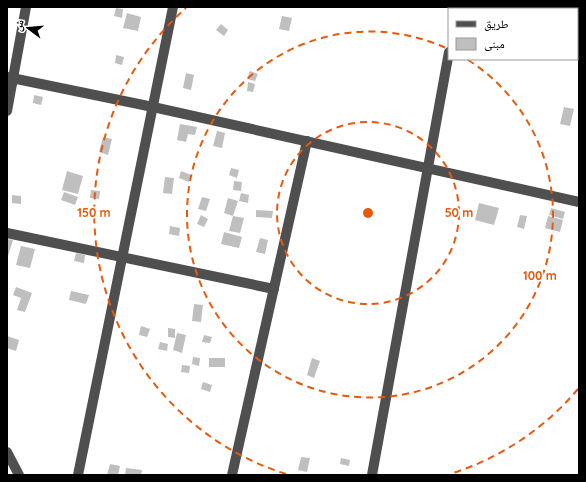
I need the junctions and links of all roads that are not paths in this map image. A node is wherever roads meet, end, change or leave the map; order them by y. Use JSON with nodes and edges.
{"nodes":[{"id":1,"x":26,"y":7,"type":"edge"},
{"id":2,"x":173,"y":7,"type":"edge"},
{"id":3,"x":448,"y":58,"type":"edge"},
{"id":4,"x":10,"y":78,"type":"edge"},
{"id":5,"x":153,"y":107,"type":"junction"},
{"id":6,"x":7,"y":111,"type":"edge"},
{"id":7,"x":307,"y":141,"type":"junction"},
{"id":8,"x":428,"y":168,"type":"junction"},
{"id":9,"x":579,"y":202,"type":"edge"},
{"id":10,"x":7,"y":233,"type":"edge"},
{"id":11,"x":122,"y":257,"type":"junction"},
{"id":12,"x":274,"y":289,"type":"junction"},
{"id":13,"x":7,"y":452,"type":"edge"},
{"id":14,"x":19,"y":475,"type":"edge"},
{"id":15,"x":78,"y":475,"type":"edge"},
{"id":16,"x":232,"y":475,"type":"edge"},
{"id":17,"x":372,"y":475,"type":"edge"}],
"edges":[{"from":1,"to":4,"type":"street"},
{"from":2,"to":5,"type":"street"},
{"from":3,"to":8,"type":"street"},
{"from":4,"to":5,"type":"street"},
{"from":4,"to":6,"type":"street"},
{"from":5,"to":7,"type":"street"},
{"from":5,"to":11,"type":"street"},
{"from":7,"to":8,"type":"street"},
{"from":7,"to":12,"type":"street"},
{"from":8,"to":9,"type":"street"},
{"from":8,"to":17,"type":"street"},
{"from":10,"to":11,"type":"street"},
{"from":11,"to":12,"type":"street"},
{"from":11,"to":15,"type":"street"},
{"from":12,"to":16,"type":"street"},
{"from":13,"to":14,"type":"street"}]}
